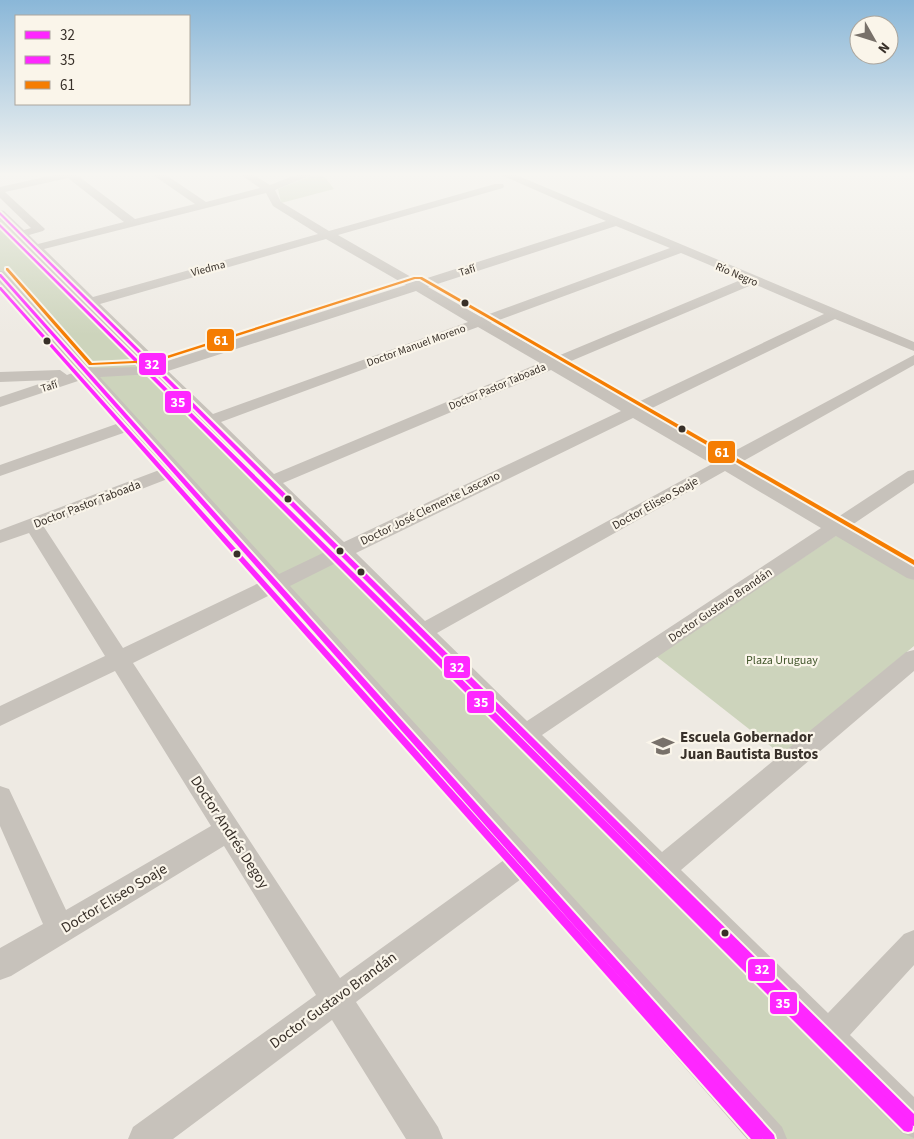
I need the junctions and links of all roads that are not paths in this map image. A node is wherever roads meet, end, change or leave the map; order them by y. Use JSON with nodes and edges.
{"nodes":[{"id":1,"x":15,"y":228,"type":"edge"},
{"id":2,"x":38,"y":228,"type":"edge"},
{"id":3,"x":112,"y":228,"type":"edge"},
{"id":4,"x":316,"y":228,"type":"edge"},
{"id":5,"x":352,"y":228,"type":"edge"},
{"id":6,"x":597,"y":228,"type":"edge"},
{"id":7,"x":630,"y":228,"type":"edge"},
{"id":8,"x":21,"y":234,"type":"junction"},
{"id":9,"x":328,"y":235,"type":"junction"},
{"id":10,"x":34,"y":248,"type":"junction"},
{"id":11,"x":680,"y":250,"type":"junction"},
{"id":12,"x":1,"y":277,"type":"edge"},
{"id":13,"x":752,"y":280,"type":"junction"},
{"id":14,"x":418,"y":286,"type":"junction"},
{"id":15,"x":91,"y":302,"type":"junction"},
{"id":16,"x":834,"y":314,"type":"junction"},
{"id":17,"x":480,"y":322,"type":"junction"},
{"id":18,"x":914,"y":348,"type":"edge"},
{"id":19,"x":914,"y":359,"type":"edge"},
{"id":20,"x":552,"y":363,"type":"junction"},
{"id":21,"x":156,"y":370,"type":"junction"},
{"id":22,"x":87,"y":373,"type":"junction"},
{"id":23,"x":5,"y":377,"type":"edge"},
{"id":24,"x":3,"y":401,"type":"edge"},
{"id":25,"x":633,"y":410,"type":"junction"},
{"id":26,"x":209,"y":421,"type":"junction"},
{"id":27,"x":132,"y":424,"type":"junction"},
{"id":28,"x":725,"y":464,"type":"junction"},
{"id":29,"x":0,"y":471,"type":"edge"},
{"id":30,"x":174,"y":471,"type":"junction"},
{"id":31,"x":914,"y":475,"type":"edge"},
{"id":32,"x":270,"y":482,"type":"junction"},
{"id":33,"x":33,"y":525,"type":"junction"},
{"id":34,"x":836,"y":528,"type":"junction"},
{"id":35,"x":0,"y":537,"type":"edge"},
{"id":36,"x":341,"y":552,"type":"junction"},
{"id":37,"x":914,"y":572,"type":"edge"},
{"id":38,"x":274,"y":584,"type":"junction"},
{"id":39,"x":422,"y":632,"type":"junction"},
{"id":40,"x":914,"y":658,"type":"edge"},
{"id":41,"x":119,"y":659,"type":"junction"},
{"id":42,"x":0,"y":717,"type":"edge"},
{"id":43,"x":526,"y":734,"type":"junction"},
{"id":44,"x":0,"y":797,"type":"edge"},
{"id":45,"x":228,"y":830,"type":"junction"},
{"id":46,"x":522,"y":862,"type":"junction"},
{"id":47,"x":660,"y":870,"type":"junction"},
{"id":48,"x":60,"y":930,"type":"junction"},
{"id":49,"x":914,"y":944,"type":"edge"},
{"id":50,"x":0,"y":966,"type":"edge"},
{"id":51,"x":336,"y":998,"type":"junction"},
{"id":52,"x":828,"y":1036,"type":"junction"},
{"id":53,"x":914,"y":1121,"type":"edge"},
{"id":54,"x":145,"y":1139,"type":"edge"},
{"id":55,"x":426,"y":1139,"type":"edge"},
{"id":56,"x":770,"y":1139,"type":"edge"}],
"edges":[{"from":1,"to":8,"type":"street"},
{"from":2,"to":8,"type":"street"},
{"from":3,"to":10,"type":"street"},
{"from":4,"to":9,"type":"street"},
{"from":5,"to":9,"type":"street","name":"Viedma"},
{"from":6,"to":14,"type":"street","name":"Tafí"},
{"from":7,"to":11,"type":"street","name":"Río Negro"},
{"from":8,"to":10,"type":"street"},
{"from":9,"to":14,"type":"street"},
{"from":9,"to":15,"type":"street","name":"Viedma"},
{"from":10,"to":15,"type":"street"},
{"from":11,"to":13,"type":"street","name":"Río Negro"},
{"from":11,"to":17,"type":"street","name":"Doctor Manuel Moreno"},
{"from":12,"to":22,"type":"street"},
{"from":13,"to":16,"type":"street","name":"Río Negro"},
{"from":13,"to":20,"type":"street","name":"Doctor Pastor Taboada"},
{"from":14,"to":17,"type":"street"},
{"from":14,"to":21,"type":"street","name":"Tafí"},
{"from":15,"to":21,"type":"street"},
{"from":16,"to":18,"type":"street","name":"Río Negro"},
{"from":16,"to":25,"type":"street","name":"Doctor José Clemente Lascano"},
{"from":17,"to":20,"type":"street"},
{"from":17,"to":26,"type":"street","name":"Doctor Manuel Moreno"},
{"from":19,"to":28,"type":"street","name":"Doctor Eliseo Soaje"},
{"from":20,"to":25,"type":"street"},
{"from":20,"to":32,"type":"street","name":"Doctor Pastor Taboada"},
{"from":21,"to":22,"type":"street","name":"Tafí"},
{"from":21,"to":26,"type":"street"},
{"from":22,"to":23,"type":"street"},
{"from":22,"to":24,"type":"street","name":"Tafí"},
{"from":22,"to":27,"type":"street"},
{"from":23,"to":24,"type":"street"},
{"from":25,"to":28,"type":"street"},
{"from":25,"to":36,"type":"street","name":"Doctor José Clemente Lascano"},
{"from":26,"to":32,"type":"street"},
{"from":27,"to":29,"type":"street"},
{"from":27,"to":30,"type":"street"},
{"from":28,"to":34,"type":"street"},
{"from":28,"to":39,"type":"street","name":"Doctor Eliseo Soaje"},
{"from":30,"to":33,"type":"street","name":"Doctor Pastor Taboada"},
{"from":30,"to":38,"type":"street"},
{"from":31,"to":34,"type":"street","name":"Doctor Gustavo Brandán"},
{"from":32,"to":36,"type":"street"},
{"from":33,"to":35,"type":"street","name":"Doctor Pastor Taboada"},
{"from":33,"to":41,"type":"street","name":"Doctor Andrés Degoy"},
{"from":34,"to":37,"type":"street"},
{"from":34,"to":43,"type":"street","name":"Doctor Gustavo Brandán"},
{"from":36,"to":38,"type":"street","name":"Doctor José Clemente Lascano"},
{"from":36,"to":39,"type":"street"},
{"from":38,"to":41,"type":"street","name":"Doctor José Clemente Lascano"},
{"from":38,"to":46,"type":"street"},
{"from":39,"to":43,"type":"street"},
{"from":40,"to":47,"type":"street"},
{"from":41,"to":42,"type":"street","name":"Doctor José Clemente Lascano"},
{"from":41,"to":45,"type":"street","name":"Doctor Andrés Degoy"},
{"from":43,"to":47,"type":"street"},
{"from":44,"to":48,"type":"street"},
{"from":45,"to":48,"type":"street","name":"Doctor Eliseo Soaje"},
{"from":45,"to":51,"type":"street","name":"Doctor Andrés Degoy"},
{"from":46,"to":51,"type":"street","name":"Doctor Gustavo Brandán"},
{"from":46,"to":56,"type":"street"},
{"from":47,"to":52,"type":"street"},
{"from":48,"to":50,"type":"street","name":"Doctor Eliseo Soaje"},
{"from":49,"to":52,"type":"street"},
{"from":51,"to":54,"type":"street","name":"Doctor Gustavo Brandán"},
{"from":51,"to":55,"type":"street","name":"Doctor Andrés Degoy"},
{"from":52,"to":53,"type":"street"}]}
